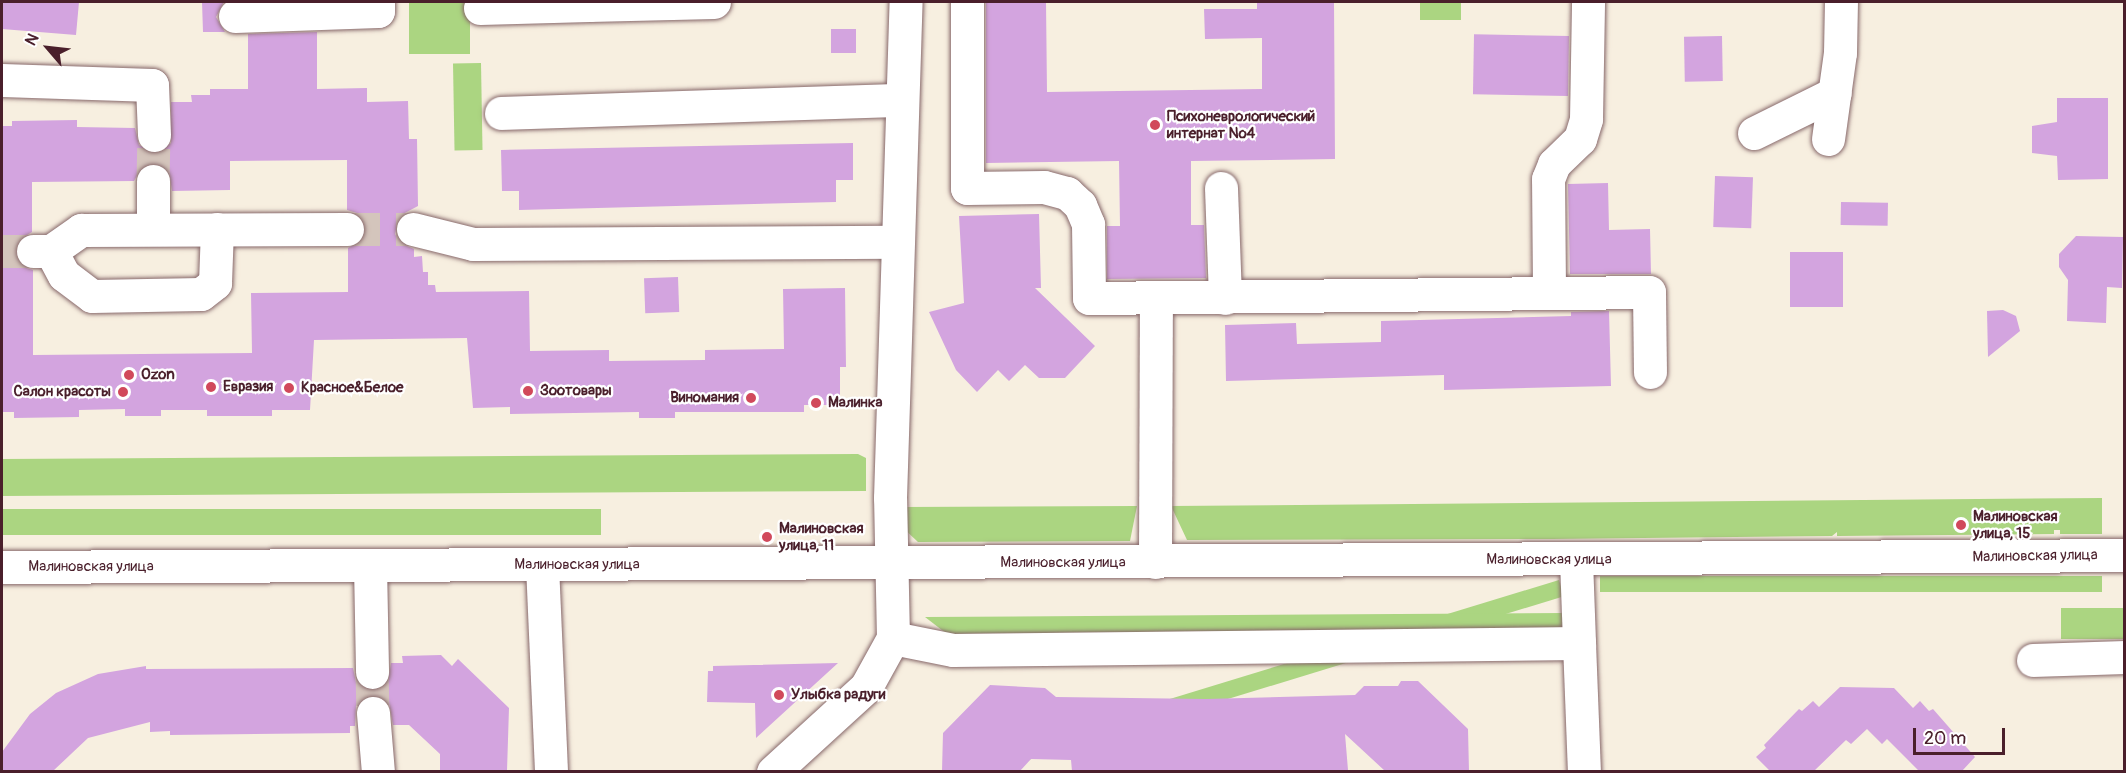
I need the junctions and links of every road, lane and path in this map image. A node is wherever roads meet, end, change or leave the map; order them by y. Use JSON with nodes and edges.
{"nodes":[{"id":1,"x":378,"y":2,"type":"edge"},
{"id":2,"x":714,"y":2,"type":"edge"},
{"id":3,"x":906,"y":2,"type":"edge"},
{"id":4,"x":967,"y":2,"type":"edge"},
{"id":5,"x":1588,"y":2,"type":"edge"},
{"id":6,"x":1841,"y":2,"type":"edge"},
{"id":7,"x":589,"y":3,"type":"edge"},
{"id":8,"x":480,"y":8,"type":"dead end"},
{"id":9,"x":236,"y":16,"type":"dead end"},
{"id":10,"x":2,"y":80,"type":"edge"},
{"id":11,"x":1835,"y":93,"type":"junction"},
{"id":12,"x":902,"y":100,"type":"junction"},
{"id":13,"x":501,"y":113,"type":"dead end"},
{"id":14,"x":1754,"y":133,"type":"dead end"},
{"id":15,"x":154,"y":135,"type":"tunnel mouth"},
{"id":16,"x":1828,"y":139,"type":"dead end"},
{"id":17,"x":153,"y":181,"type":"tunnel mouth"},
{"id":18,"x":1221,"y":188,"type":"dead end"},
{"id":19,"x":153,"y":227,"type":"junction"},
{"id":20,"x":217,"y":229,"type":"junction"},
{"id":21,"x":348,"y":229,"type":"tunnel mouth"},
{"id":22,"x":413,"y":229,"type":"tunnel mouth"},
{"id":23,"x":897,"y":242,"type":"junction"},
{"id":24,"x":1549,"y":290,"type":"junction"},
{"id":25,"x":1156,"y":298,"type":"junction"},
{"id":26,"x":1224,"y":298,"type":"junction"},
{"id":27,"x":1650,"y":372,"type":"dead end"},
{"id":28,"x":2124,"y":555,"type":"edge"},
{"id":29,"x":1576,"y":560,"type":"junction"},
{"id":30,"x":1155,"y":562,"type":"junction"},
{"id":31,"x":892,"y":564,"type":"junction"},
{"id":32,"x":370,"y":565,"type":"junction"},
{"id":33,"x":542,"y":565,"type":"junction"},
{"id":34,"x":2,"y":567,"type":"edge"},
{"id":35,"x":893,"y":638,"type":"junction"},
{"id":36,"x":1579,"y":643,"type":"junction"},
{"id":37,"x":2124,"y":657,"type":"edge"},
{"id":38,"x":2033,"y":660,"type":"dead end"},
{"id":39,"x":372,"y":672,"type":"tunnel mouth"},
{"id":40,"x":373,"y":713,"type":"tunnel mouth"},
{"id":41,"x":378,"y":771,"type":"edge"},
{"id":42,"x":551,"y":771,"type":"edge"},
{"id":43,"x":772,"y":771,"type":"edge"},
{"id":44,"x":1584,"y":771,"type":"edge"}],
"edges":[{"from":1,"to":9,"type":"street"},
{"from":2,"to":7,"type":"street"},
{"from":3,"to":12,"type":"street"},
{"from":4,"to":25,"type":"street"},
{"from":5,"to":24,"type":"street"},
{"from":6,"to":11,"type":"street"},
{"from":7,"to":8,"type":"street"},
{"from":10,"to":15,"type":"street"},
{"from":11,"to":14,"type":"street"},
{"from":11,"to":16,"type":"street"},
{"from":12,"to":13,"type":"street"},
{"from":12,"to":23,"type":"street"},
{"from":17,"to":19,"type":"street"},
{"from":18,"to":26,"type":"street"},
{"from":19,"to":20,"type":"street"},
{"from":19,"to":20,"type":"street"},
{"from":20,"to":21,"type":"street"},
{"from":22,"to":23,"type":"street"},
{"from":23,"to":31,"type":"street"},
{"from":24,"to":26,"type":"street"},
{"from":24,"to":27,"type":"street"},
{"from":25,"to":26,"type":"street"},
{"from":25,"to":30,"type":"street"},
{"from":28,"to":29,"type":"street","name":"Малиновская улица"},
{"from":29,"to":30,"type":"street","name":"Малиновская улица"},
{"from":29,"to":36,"type":"street"},
{"from":30,"to":31,"type":"street","name":"Малиновская улица"},
{"from":31,"to":33,"type":"street","name":"Малиновская улица"},
{"from":31,"to":35,"type":"street"},
{"from":32,"to":33,"type":"street","name":"Малиновская улица"},
{"from":32,"to":34,"type":"street","name":"Малиновская улица"},
{"from":32,"to":39,"type":"street"},
{"from":33,"to":42,"type":"street"},
{"from":35,"to":36,"type":"street"},
{"from":35,"to":43,"type":"street"},
{"from":36,"to":44,"type":"street"},
{"from":37,"to":38,"type":"street"},
{"from":40,"to":41,"type":"street"}]}
